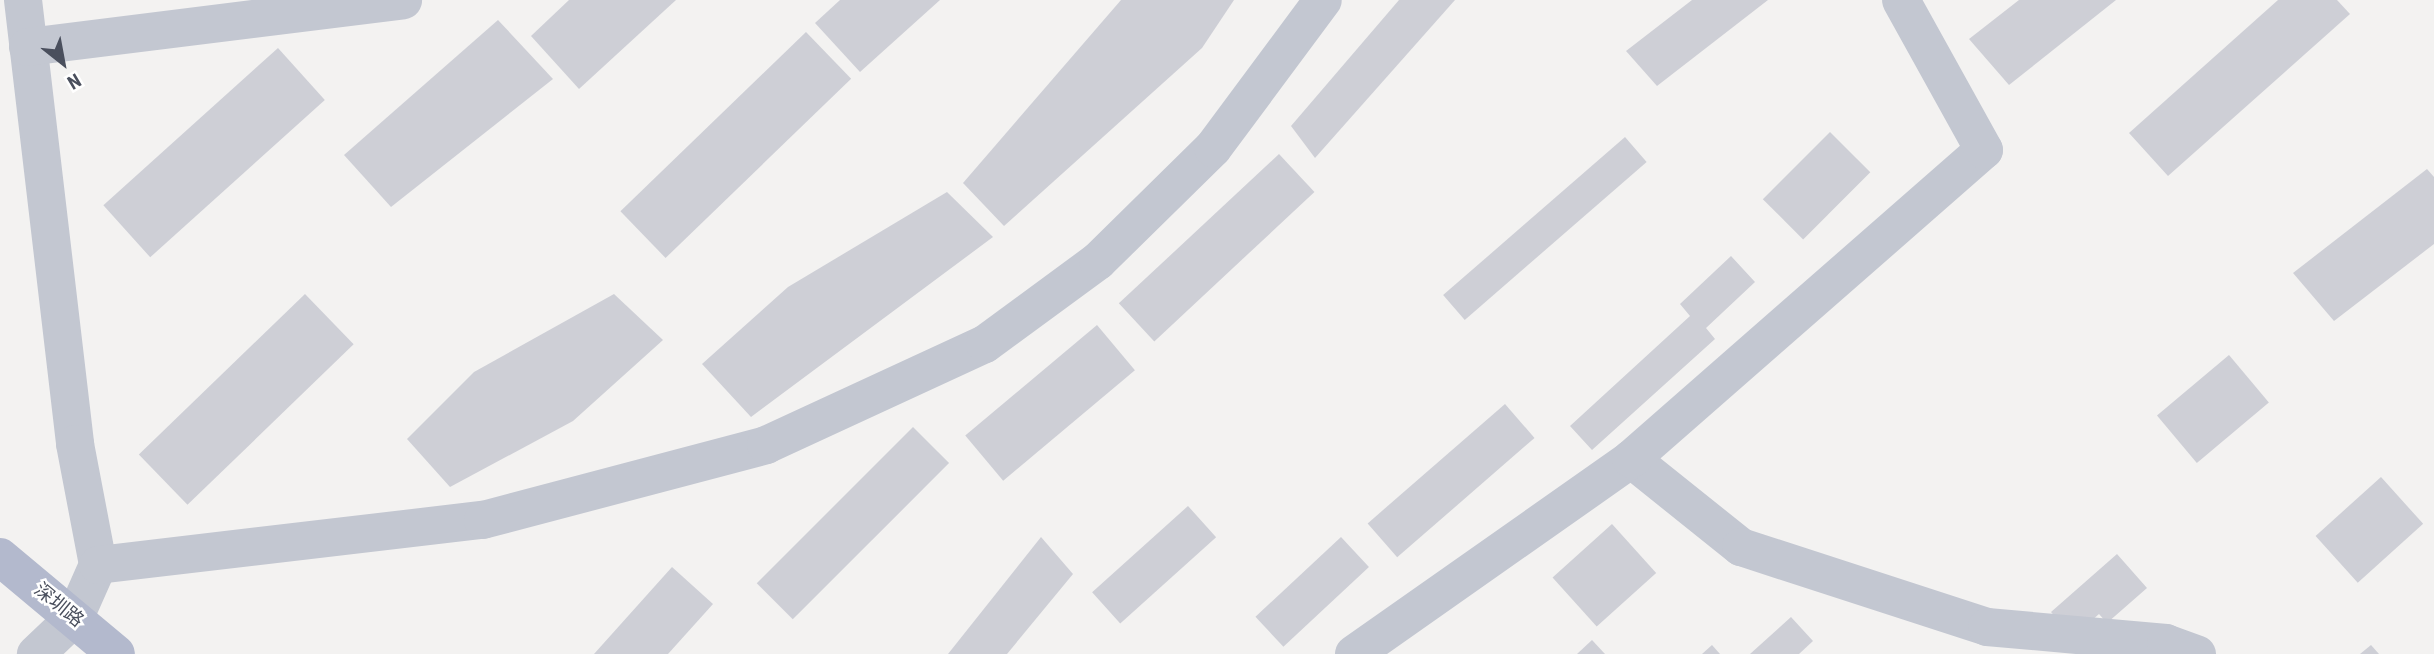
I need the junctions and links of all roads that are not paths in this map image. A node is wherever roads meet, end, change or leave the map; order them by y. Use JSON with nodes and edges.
{"nodes":[{"id":1,"x":23,"y":0,"type":"edge"},
{"id":2,"x":403,"y":0,"type":"edge"},
{"id":3,"x":1323,"y":0,"type":"edge"},
{"id":4,"x":1901,"y":0,"type":"edge"},
{"id":5,"x":28,"y":47,"type":"junction"},
{"id":6,"x":1630,"y":459,"type":"junction"},
{"id":7,"x":0,"y":557,"type":"edge"},
{"id":8,"x":98,"y":565,"type":"junction"},
{"id":9,"x":75,"y":617,"type":"junction"},
{"id":10,"x":36,"y":654,"type":"edge"},
{"id":11,"x":116,"y":654,"type":"edge"},
{"id":12,"x":1354,"y":654,"type":"edge"},
{"id":13,"x":2197,"y":654,"type":"edge"}],
"edges":[{"from":1,"to":5,"type":"street"},
{"from":2,"to":5,"type":"street"},
{"from":3,"to":8,"type":"street"},
{"from":4,"to":6,"type":"street"},
{"from":5,"to":8,"type":"street"},
{"from":6,"to":12,"type":"street"},
{"from":6,"to":13,"type":"street"},
{"from":7,"to":9,"type":"main road","name":"深圳路"},
{"from":8,"to":9,"type":"street"},
{"from":9,"to":10,"type":"street"},
{"from":9,"to":11,"type":"main road","name":"深圳路"}]}
